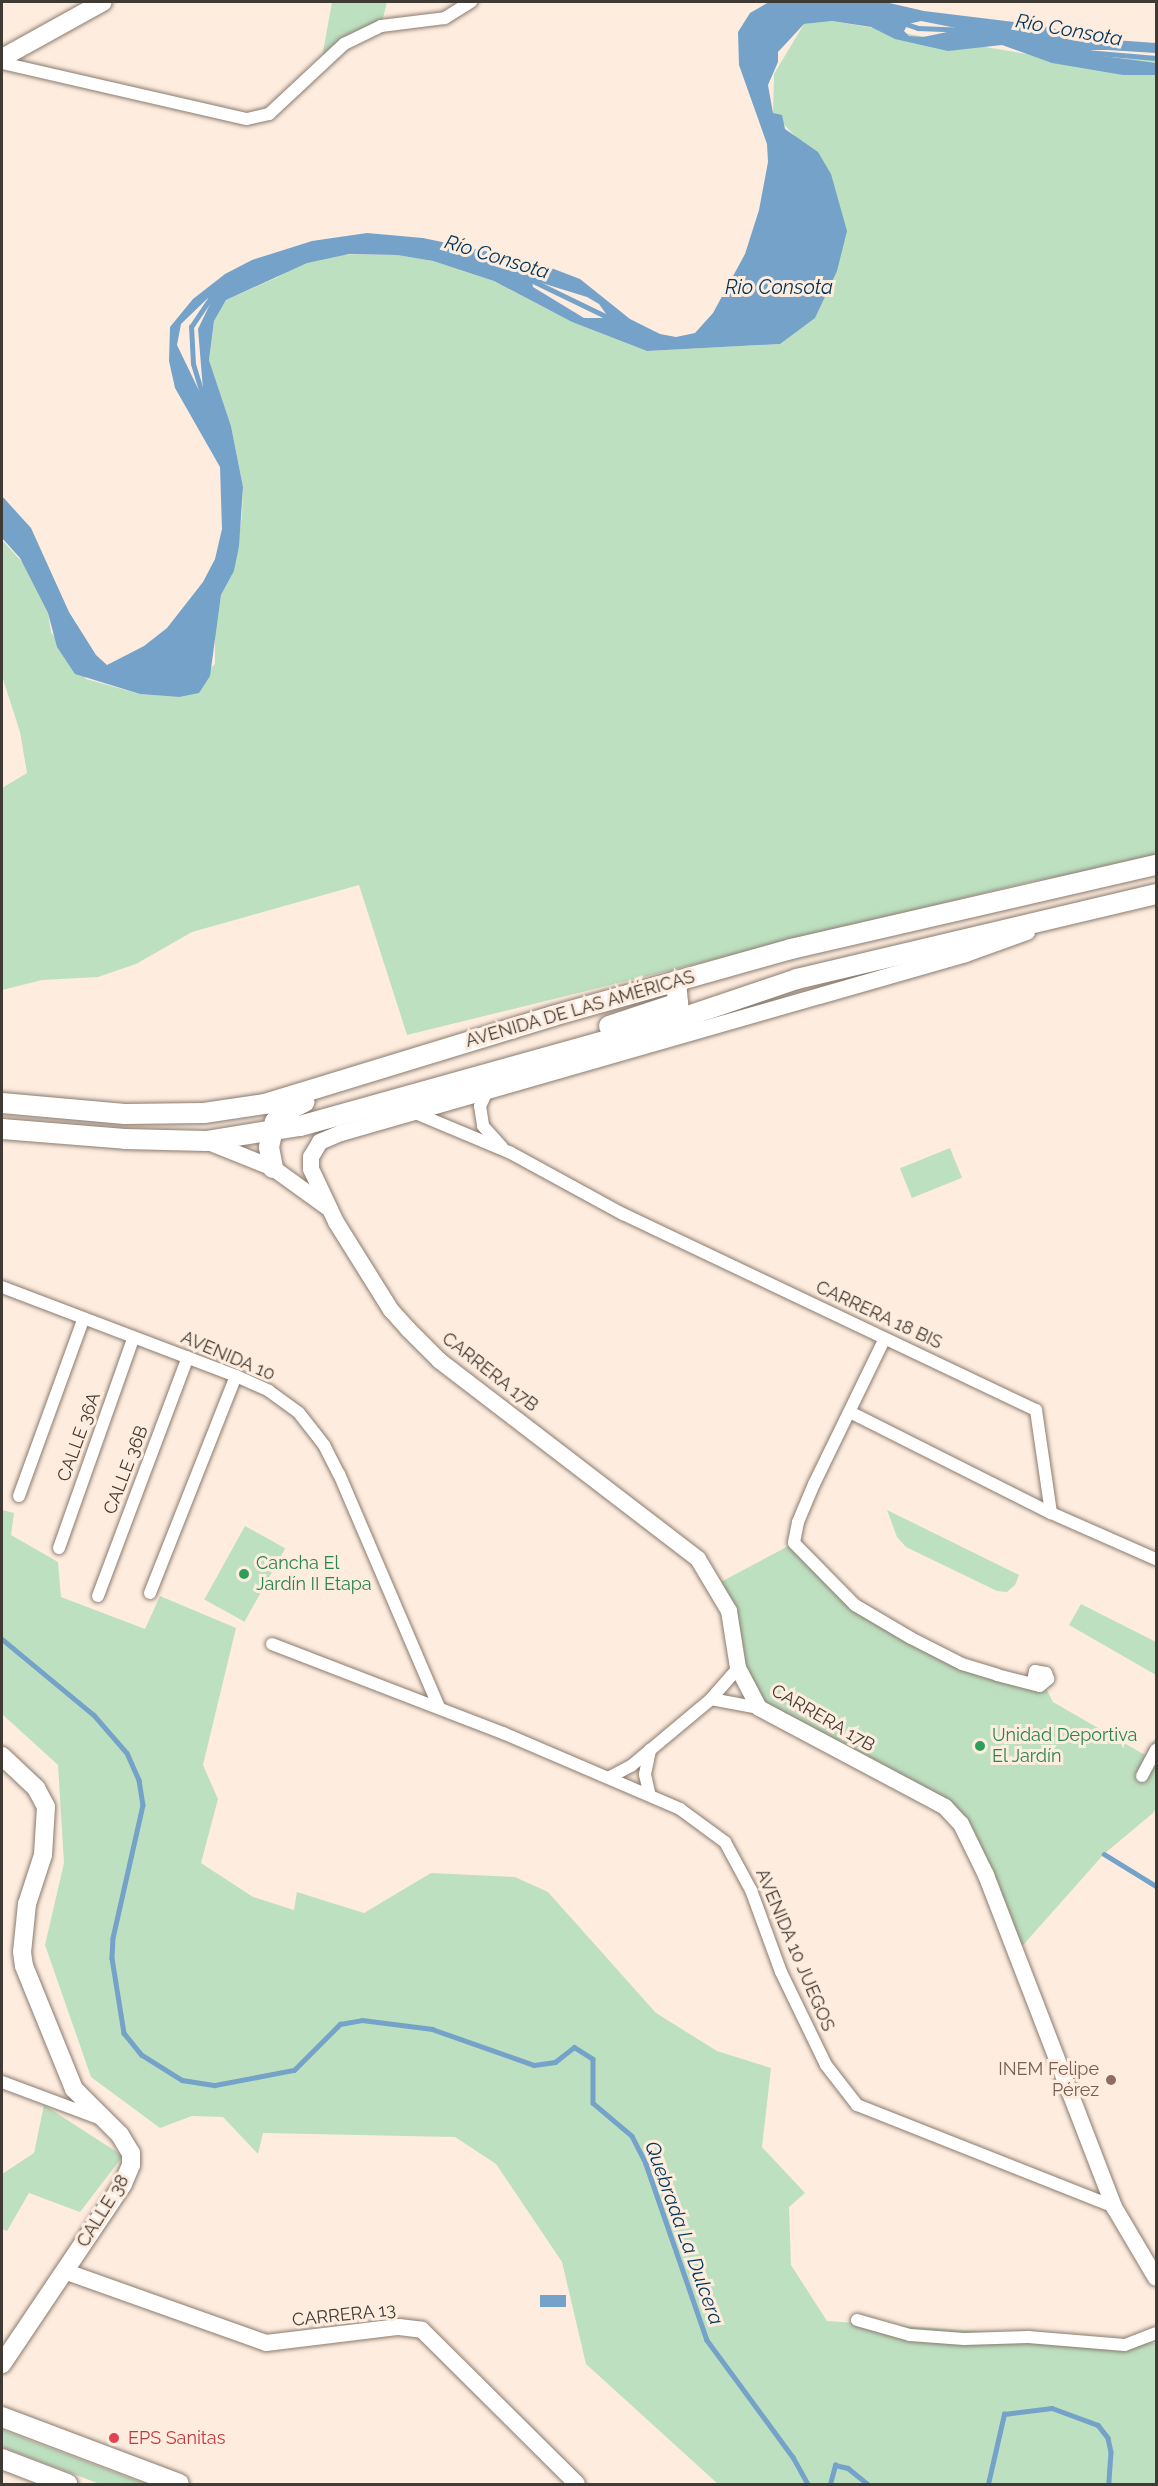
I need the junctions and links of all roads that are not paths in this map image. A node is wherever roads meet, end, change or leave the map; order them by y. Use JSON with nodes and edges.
{"nodes":[{"id":1,"x":102,"y":2,"type":"edge"},
{"id":2,"x":471,"y":2,"type":"edge"},
{"id":3,"x":2,"y":58,"type":"edge"},
{"id":4,"x":2,"y":63,"type":"edge"},
{"id":5,"x":1156,"y":865,"type":"edge"},
{"id":6,"x":1156,"y":894,"type":"edge"},
{"id":7,"x":1066,"y":916,"type":"junction"},
{"id":8,"x":676,"y":981,"type":"junction"},
{"id":9,"x":504,"y":1068,"type":"junction"},
{"id":10,"x":372,"y":1072,"type":"junction"},
{"id":11,"x":486,"y":1092,"type":"junction"},
{"id":12,"x":2,"y":1104,"type":"edge"},
{"id":13,"x":382,"y":1104,"type":"junction"},
{"id":14,"x":414,"y":1112,"type":"junction"},
{"id":15,"x":2,"y":1129,"type":"edge"},
{"id":16,"x":271,"y":1131,"type":"junction"},
{"id":17,"x":206,"y":1141,"type":"junction"},
{"id":18,"x":511,"y":1153,"type":"junction"},
{"id":19,"x":273,"y":1168,"type":"junction"},
{"id":20,"x":327,"y":1208,"type":"junction"},
{"id":21,"x":2,"y":1287,"type":"edge"},
{"id":22,"x":83,"y":1320,"type":"junction"},
{"id":23,"x":133,"y":1339,"type":"junction"},
{"id":24,"x":884,"y":1341,"type":"junction"},
{"id":25,"x":188,"y":1357,"type":"junction"},
{"id":26,"x":236,"y":1376,"type":"junction"},
{"id":27,"x":850,"y":1412,"type":"junction"},
{"id":28,"x":19,"y":1496,"type":"dead end"},
{"id":29,"x":1052,"y":1513,"type":"junction"},
{"id":30,"x":59,"y":1548,"type":"dead end"},
{"id":31,"x":1156,"y":1559,"type":"edge"},
{"id":32,"x":150,"y":1593,"type":"dead end"},
{"id":33,"x":98,"y":1596,"type":"dead end"},
{"id":34,"x":272,"y":1644,"type":"dead end"},
{"id":35,"x":738,"y":1668,"type":"junction"},
{"id":36,"x":1033,"y":1681,"type":"dead end"},
{"id":37,"x":711,"y":1699,"type":"junction"},
{"id":38,"x":439,"y":1707,"type":"junction"},
{"id":39,"x":759,"y":1708,"type":"junction"},
{"id":40,"x":650,"y":1750,"type":"junction"},
{"id":41,"x":1156,"y":1750,"type":"edge"},
{"id":42,"x":2,"y":1756,"type":"edge"},
{"id":43,"x":1142,"y":1776,"type":"dead end"},
{"id":44,"x":610,"y":1777,"type":"junction"},
{"id":45,"x":649,"y":1792,"type":"junction"},
{"id":46,"x":2,"y":2082,"type":"edge"},
{"id":47,"x":105,"y":2120,"type":"junction"},
{"id":48,"x":1114,"y":2207,"type":"junction"},
{"id":49,"x":64,"y":2271,"type":"junction"},
{"id":50,"x":1156,"y":2278,"type":"edge"},
{"id":51,"x":857,"y":2320,"type":"dead end"},
{"id":52,"x":1156,"y":2333,"type":"edge"},
{"id":53,"x":2,"y":2364,"type":"edge"},
{"id":54,"x":2,"y":2417,"type":"edge"},
{"id":55,"x":2,"y":2459,"type":"edge"},
{"id":56,"x":44,"y":2480,"type":"edge"},
{"id":57,"x":67,"y":2484,"type":"edge"},
{"id":58,"x":179,"y":2484,"type":"edge"},
{"id":59,"x":577,"y":2484,"type":"edge"}],
"edges":[{"from":1,"to":3,"type":"main road"},
{"from":2,"to":4,"type":"street"},
{"from":5,"to":8,"type":"main road","name":"AVENIDA DE LAS AMÉRICAS"},
{"from":6,"to":7,"type":"main road","name":"AVENIDA DE LAS AMÉRICAS"},
{"from":7,"to":9,"type":"main road","name":"AVENIDA DE LAS AMÉRICAS"},
{"from":7,"to":11,"type":"street","name":"CARRERA 18 BIS"},
{"from":8,"to":9,"type":"main road"},
{"from":8,"to":10,"type":"main road","name":"AVENIDA DE LAS AMÉRICAS"},
{"from":9,"to":11,"type":"street","name":"CARRERA 18 BIS"},
{"from":9,"to":13,"type":"main road","name":"AVENIDA DE LAS AMÉRICAS"},
{"from":10,"to":12,"type":"main road","name":"AVENIDA DE LAS AMÉRICAS"},
{"from":10,"to":16,"type":"main road"},
{"from":11,"to":14,"type":"street","name":"CARRERA 18 BIS"},
{"from":11,"to":18,"type":"street","name":"CARRERA 18 BIS"},
{"from":13,"to":14,"type":"street","name":"CARRERA 18 BIS"},
{"from":13,"to":16,"type":"main road","name":"AVENIDA DE LAS AMÉRICAS"},
{"from":14,"to":18,"type":"street","name":"CARRERA 18 BIS"},
{"from":14,"to":20,"type":"street","name":"CARRERA 17B"},
{"from":15,"to":17,"type":"main road","name":"AVENIDA DE LAS AMÉRICAS"},
{"from":16,"to":17,"type":"main road","name":"AVENIDA DE LAS AMÉRICAS"},
{"from":16,"to":19,"type":"main road"},
{"from":17,"to":19,"type":"street","name":"CARRERA 17B"},
{"from":18,"to":24,"type":"street","name":"CARRERA 18 BIS"},
{"from":19,"to":20,"type":"street","name":"CARRERA 17B"},
{"from":20,"to":35,"type":"street","name":"CARRERA 17B"},
{"from":21,"to":22,"type":"street","name":"AVENIDA 10"},
{"from":22,"to":23,"type":"street","name":"AVENIDA 10"},
{"from":22,"to":28,"type":"street"},
{"from":23,"to":25,"type":"street","name":"AVENIDA 10"},
{"from":23,"to":30,"type":"street","name":"CALLE 36A"},
{"from":24,"to":27,"type":"street"},
{"from":24,"to":29,"type":"street","name":"CARRERA 18 BIS"},
{"from":25,"to":26,"type":"street","name":"AVENIDA 10"},
{"from":25,"to":33,"type":"street","name":"CALLE 36B"},
{"from":26,"to":32,"type":"street"},
{"from":26,"to":38,"type":"street","name":"AVENIDA 10"},
{"from":27,"to":29,"type":"street"},
{"from":27,"to":36,"type":"street"},
{"from":29,"to":31,"type":"street"},
{"from":34,"to":38,"type":"street","name":"AVENIDA 10 JUEGOS"},
{"from":35,"to":37,"type":"street"},
{"from":35,"to":39,"type":"street","name":"CARRERA 17B"},
{"from":37,"to":39,"type":"street"},
{"from":37,"to":40,"type":"street"},
{"from":38,"to":44,"type":"street","name":"AVENIDA 10 JUEGOS"},
{"from":39,"to":48,"type":"street","name":"CARRERA 17B"},
{"from":40,"to":44,"type":"street"},
{"from":40,"to":45,"type":"street"},
{"from":41,"to":43,"type":"street"},
{"from":42,"to":47,"type":"main road","name":"CALLE 38"},
{"from":44,"to":45,"type":"street","name":"AVENIDA 10 JUEGOS"},
{"from":45,"to":48,"type":"street","name":"AVENIDA 10 JUEGOS"},
{"from":46,"to":47,"type":"street"},
{"from":47,"to":49,"type":"main road","name":"CALLE 38"},
{"from":48,"to":50,"type":"street","name":"CARRERA 17B"},
{"from":49,"to":53,"type":"main road","name":"CALLE 38"},
{"from":49,"to":59,"type":"street","name":"CARRERA 13"},
{"from":51,"to":52,"type":"street"},
{"from":54,"to":58,"type":"main road"},
{"from":55,"to":56,"type":"main road"},
{"from":56,"to":57,"type":"main road"}]}
